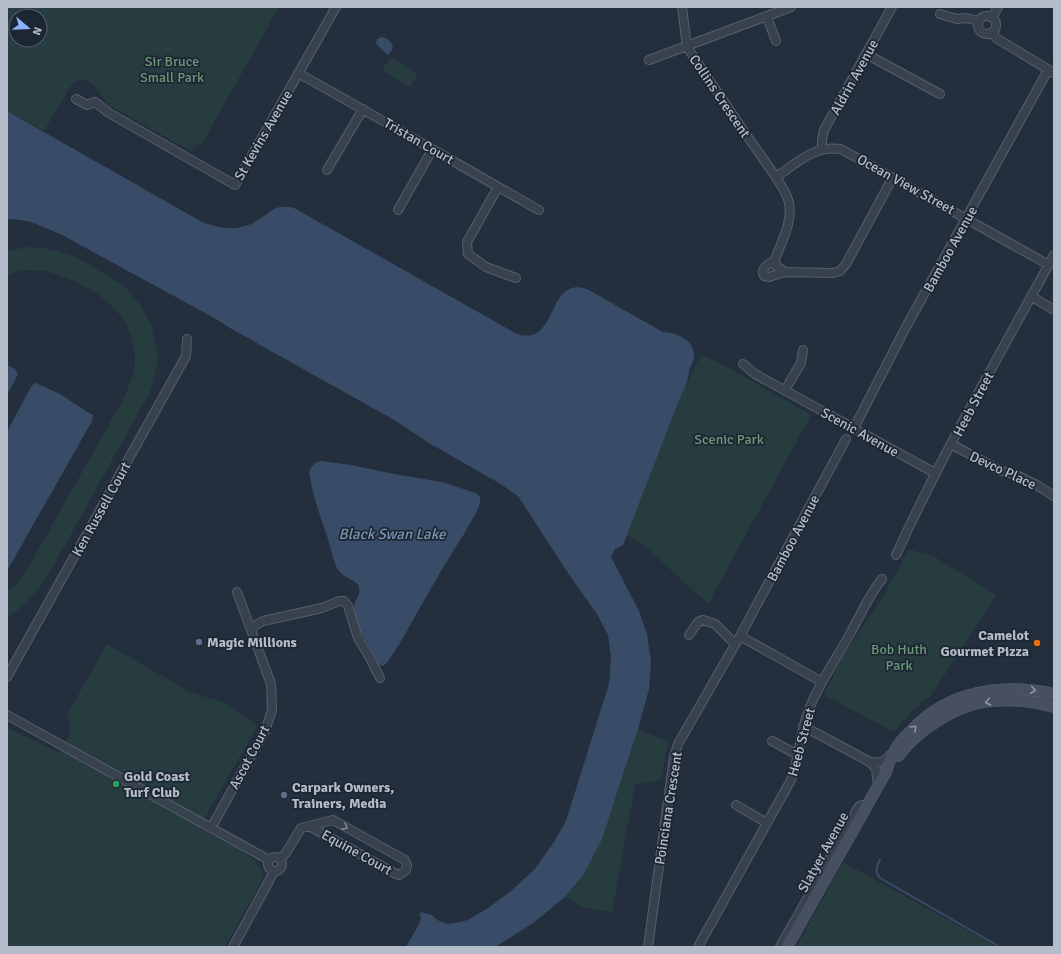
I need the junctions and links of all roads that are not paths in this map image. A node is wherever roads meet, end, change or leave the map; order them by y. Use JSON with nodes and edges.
{"nodes":[{"id":1,"x":336,"y":7,"type":"edge"},
{"id":2,"x":682,"y":7,"type":"edge"},
{"id":3,"x":791,"y":7,"type":"edge"},
{"id":4,"x":892,"y":7,"type":"edge"},
{"id":5,"x":998,"y":7,"type":"edge"},
{"id":6,"x":940,"y":14,"type":"dead end"},
{"id":7,"x":766,"y":17,"type":"junction"},
{"id":8,"x":992,"y":18,"type":"junction"},
{"id":9,"x":980,"y":21,"type":"junction"},
{"id":10,"x":992,"y":32,"type":"junction"},
{"id":11,"x":776,"y":41,"type":"dead end"},
{"id":12,"x":687,"y":47,"type":"junction"},
{"id":13,"x":866,"y":54,"type":"junction"},
{"id":14,"x":649,"y":60,"type":"dead end"},
{"id":15,"x":1051,"y":72,"type":"edge"},
{"id":16,"x":298,"y":73,"type":"junction"},
{"id":17,"x":940,"y":94,"type":"dead end"},
{"id":18,"x":76,"y":99,"type":"dead end"},
{"id":19,"x":363,"y":109,"type":"junction"},
{"id":20,"x":822,"y":149,"type":"junction"},
{"id":21,"x":432,"y":150,"type":"junction"},
{"id":22,"x":327,"y":170,"type":"dead end"},
{"id":23,"x":893,"y":177,"type":"junction"},
{"id":24,"x":776,"y":178,"type":"junction"},
{"id":25,"x":498,"y":186,"type":"junction"},
{"id":26,"x":398,"y":210,"type":"dead end"},
{"id":27,"x":539,"y":210,"type":"dead end"},
{"id":28,"x":967,"y":219,"type":"junction"},
{"id":29,"x":1054,"y":255,"type":"edge"},
{"id":30,"x":775,"y":260,"type":"junction"},
{"id":31,"x":1049,"y":265,"type":"junction"},
{"id":32,"x":785,"y":272,"type":"junction"},
{"id":33,"x":516,"y":278,"type":"dead end"},
{"id":34,"x":1031,"y":296,"type":"junction"},
{"id":35,"x":1054,"y":310,"type":"edge"},
{"id":36,"x":187,"y":339,"type":"dead end"},
{"id":37,"x":803,"y":350,"type":"dead end"},
{"id":38,"x":743,"y":364,"type":"dead end"},
{"id":39,"x":785,"y":390,"type":"junction"},
{"id":40,"x":854,"y":428,"type":"junction"},
{"id":41,"x":846,"y":439,"type":"dead end"},
{"id":42,"x":951,"y":444,"type":"junction"},
{"id":43,"x":935,"y":473,"type":"junction"},
{"id":44,"x":1054,"y":496,"type":"edge"},
{"id":45,"x":896,"y":554,"type":"dead end"},
{"id":46,"x":882,"y":579,"type":"dead end"},
{"id":47,"x":238,"y":592,"type":"dead end"},
{"id":48,"x":250,"y":628,"type":"junction"},
{"id":49,"x":689,"y":635,"type":"dead end"},
{"id":50,"x":740,"y":636,"type":"junction"},
{"id":51,"x":735,"y":644,"type":"junction"},
{"id":52,"x":7,"y":677,"type":"edge"},
{"id":53,"x":380,"y":678,"type":"dead end"},
{"id":54,"x":822,"y":682,"type":"junction"},
{"id":55,"x":1054,"y":694,"type":"edge"},
{"id":56,"x":1054,"y":707,"type":"edge"},
{"id":57,"x":7,"y":715,"type":"edge"},
{"id":58,"x":804,"y":726,"type":"junction"},
{"id":59,"x":772,"y":741,"type":"dead end"},
{"id":60,"x":894,"y":751,"type":"junction"},
{"id":61,"x":798,"y":755,"type":"junction"},
{"id":62,"x":870,"y":762,"type":"junction"},
{"id":63,"x":886,"y":772,"type":"junction"},
{"id":64,"x":878,"y":785,"type":"junction"},
{"id":65,"x":736,"y":805,"type":"dead end"},
{"id":66,"x":866,"y":807,"type":"junction"},
{"id":67,"x":767,"y":823,"type":"junction"},
{"id":68,"x":309,"y":826,"type":"junction"},
{"id":69,"x":211,"y":828,"type":"junction"},
{"id":70,"x":280,"y":859,"type":"junction"},
{"id":71,"x":268,"y":860,"type":"junction"},
{"id":72,"x":272,"y":870,"type":"junction"},
{"id":73,"x":232,"y":947,"type":"edge"},
{"id":74,"x":648,"y":947,"type":"edge"},
{"id":75,"x":698,"y":947,"type":"edge"},
{"id":76,"x":780,"y":947,"type":"edge"},
{"id":77,"x":787,"y":947,"type":"edge"}],
"edges":[{"from":1,"to":16,"type":"street","name":"St Kevins Avenue"},
{"from":2,"to":12,"type":"street","name":"Collins Crescent"},
{"from":3,"to":7,"type":"street"},
{"from":4,"to":13,"type":"street","name":"Aldrin Avenue"},
{"from":5,"to":8,"type":"street"},
{"from":6,"to":9,"type":"street"},
{"from":7,"to":11,"type":"street"},
{"from":7,"to":12,"type":"street"},
{"from":8,"to":9,"type":"street"},
{"from":8,"to":10,"type":"street"},
{"from":9,"to":10,"type":"street"},
{"from":10,"to":15,"type":"street"},
{"from":12,"to":14,"type":"street"},
{"from":12,"to":24,"type":"street","name":"Collins Crescent"},
{"from":13,"to":17,"type":"street"},
{"from":13,"to":20,"type":"street","name":"Aldrin Avenue"},
{"from":15,"to":28,"type":"street","name":"Bamboo Avenue"},
{"from":16,"to":18,"type":"street","name":"St Kevins Avenue"},
{"from":16,"to":19,"type":"street","name":"Tristan Court"},
{"from":19,"to":21,"type":"street","name":"Tristan Court"},
{"from":19,"to":22,"type":"street"},
{"from":20,"to":23,"type":"street","name":"Ocean View Street"},
{"from":20,"to":24,"type":"street"},
{"from":21,"to":25,"type":"street","name":"Tristan Court"},
{"from":21,"to":26,"type":"street"},
{"from":23,"to":28,"type":"street","name":"Ocean View Street"},
{"from":23,"to":32,"type":"street","name":"Collins Crescent"},
{"from":24,"to":30,"type":"street","name":"Collins Crescent"},
{"from":25,"to":27,"type":"street","name":"Tristan Court"},
{"from":25,"to":33,"type":"street"},
{"from":28,"to":31,"type":"street","name":"Ocean View Street"},
{"from":28,"to":40,"type":"street","name":"Bamboo Avenue"},
{"from":29,"to":31,"type":"street","name":"Heeb Street"},
{"from":30,"to":32,"type":"street"},
{"from":30,"to":32,"type":"street","name":"Collins Crescent"},
{"from":31,"to":34,"type":"street","name":"Heeb Street"},
{"from":34,"to":35,"type":"street"},
{"from":34,"to":42,"type":"street","name":"Heeb Street"},
{"from":36,"to":52,"type":"street","name":"Ken Russell Court"},
{"from":37,"to":39,"type":"street"},
{"from":38,"to":39,"type":"street","name":"Scenic Avenue"},
{"from":39,"to":40,"type":"street","name":"Scenic Avenue"},
{"from":40,"to":43,"type":"street","name":"Scenic Avenue"},
{"from":41,"to":50,"type":"street","name":"Bamboo Avenue"},
{"from":42,"to":43,"type":"street","name":"Heeb Street"},
{"from":42,"to":44,"type":"street","name":"Devco Place"},
{"from":43,"to":45,"type":"street","name":"Heeb Street"},
{"from":46,"to":54,"type":"street","name":"Heeb Street"},
{"from":47,"to":48,"type":"street","name":"Ascot Court"},
{"from":48,"to":53,"type":"street"},
{"from":48,"to":69,"type":"street","name":"Ascot Court"},
{"from":49,"to":51,"type":"street"},
{"from":50,"to":51,"type":"street","name":"Poinciana Crescent"},
{"from":50,"to":54,"type":"street"},
{"from":51,"to":74,"type":"street","name":"Poinciana Crescent"},
{"from":54,"to":58,"type":"street","name":"Heeb Street"},
{"from":60,"to":55,"type":"main road","name":"Slatyer Avenue","one_way":true},
{"from":56,"to":63,"type":"main road","name":"Slatyer Avenue","one_way":true},
{"from":57,"to":69,"type":"street"},
{"from":58,"to":61,"type":"street","name":"Heeb Street"},
{"from":58,"to":62,"type":"street"},
{"from":59,"to":61,"type":"street"},
{"from":60,"to":62,"type":"street"},
{"from":60,"to":63,"type":"main road","name":"Slatyer Avenue"},
{"from":61,"to":67,"type":"street","name":"Heeb Street"},
{"from":62,"to":64,"type":"street"},
{"from":63,"to":64,"type":"main road","name":"Slatyer Avenue"},
{"from":64,"to":66,"type":"main road","name":"Slatyer Avenue"},
{"from":65,"to":67,"type":"street"},
{"from":66,"to":76,"type":"street"},
{"from":66,"to":77,"type":"main road","name":"Slatyer Avenue"},
{"from":67,"to":75,"type":"street","name":"Heeb Street"},
{"from":68,"to":68,"type":"street","name":"Equine Court","one_way":true},
{"from":68,"to":70,"type":"street","name":"Equine Court"},
{"from":69,"to":71,"type":"street"},
{"from":70,"to":71,"type":"street"},
{"from":70,"to":72,"type":"street"},
{"from":71,"to":72,"type":"street"},
{"from":72,"to":73,"type":"street"}]}
